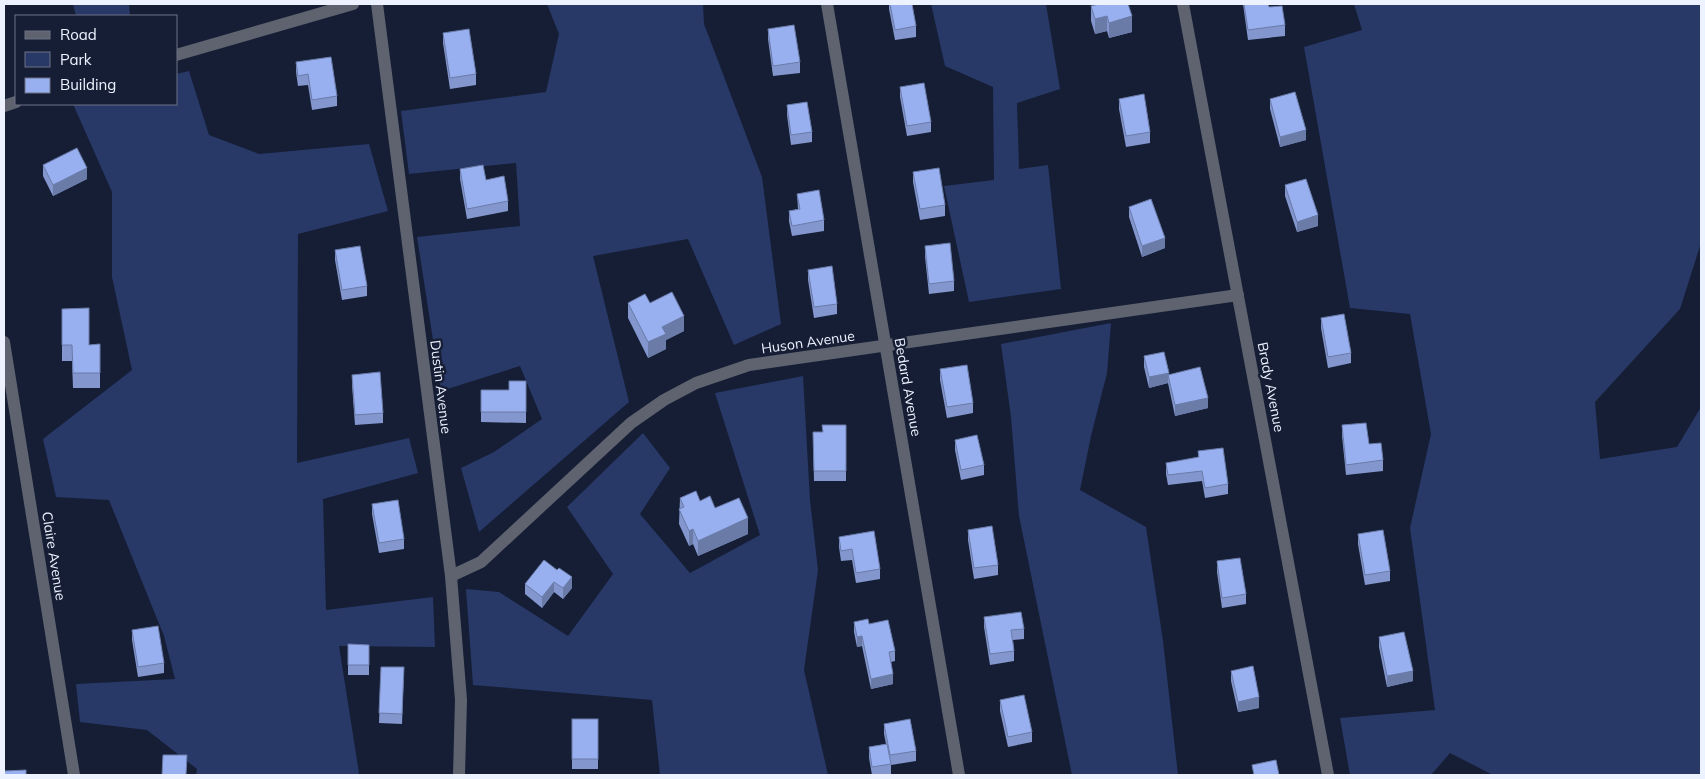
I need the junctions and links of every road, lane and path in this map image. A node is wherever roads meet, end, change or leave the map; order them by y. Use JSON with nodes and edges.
{"nodes":[{"id":1,"x":353,"y":4,"type":"edge"},
{"id":2,"x":376,"y":4,"type":"edge"},
{"id":3,"x":827,"y":4,"type":"edge"},
{"id":4,"x":1184,"y":4,"type":"edge"},
{"id":5,"x":178,"y":54,"type":"edge"},
{"id":6,"x":1238,"y":295,"type":"junction"},
{"id":7,"x":4,"y":342,"type":"edge"},
{"id":8,"x":886,"y":346,"type":"junction"},
{"id":9,"x":451,"y":576,"type":"junction"},
{"id":10,"x":74,"y":775,"type":"edge"},
{"id":11,"x":459,"y":775,"type":"edge"},
{"id":12,"x":959,"y":775,"type":"edge"},
{"id":13,"x":1328,"y":775,"type":"edge"}],
"edges":[{"from":1,"to":5,"type":"street"},
{"from":2,"to":9,"type":"street","name":"Dustin Avenue"},
{"from":3,"to":8,"type":"street","name":"Bedard Avenue"},
{"from":4,"to":6,"type":"street","name":"Brady Avenue"},
{"from":6,"to":8,"type":"street","name":"Huson Avenue"},
{"from":6,"to":13,"type":"street","name":"Brady Avenue"},
{"from":7,"to":10,"type":"street","name":"Claire Avenue"},
{"from":8,"to":9,"type":"street","name":"Huson Avenue"},
{"from":8,"to":12,"type":"street","name":"Bedard Avenue"},
{"from":9,"to":11,"type":"street","name":"Dustin Avenue"}]}
